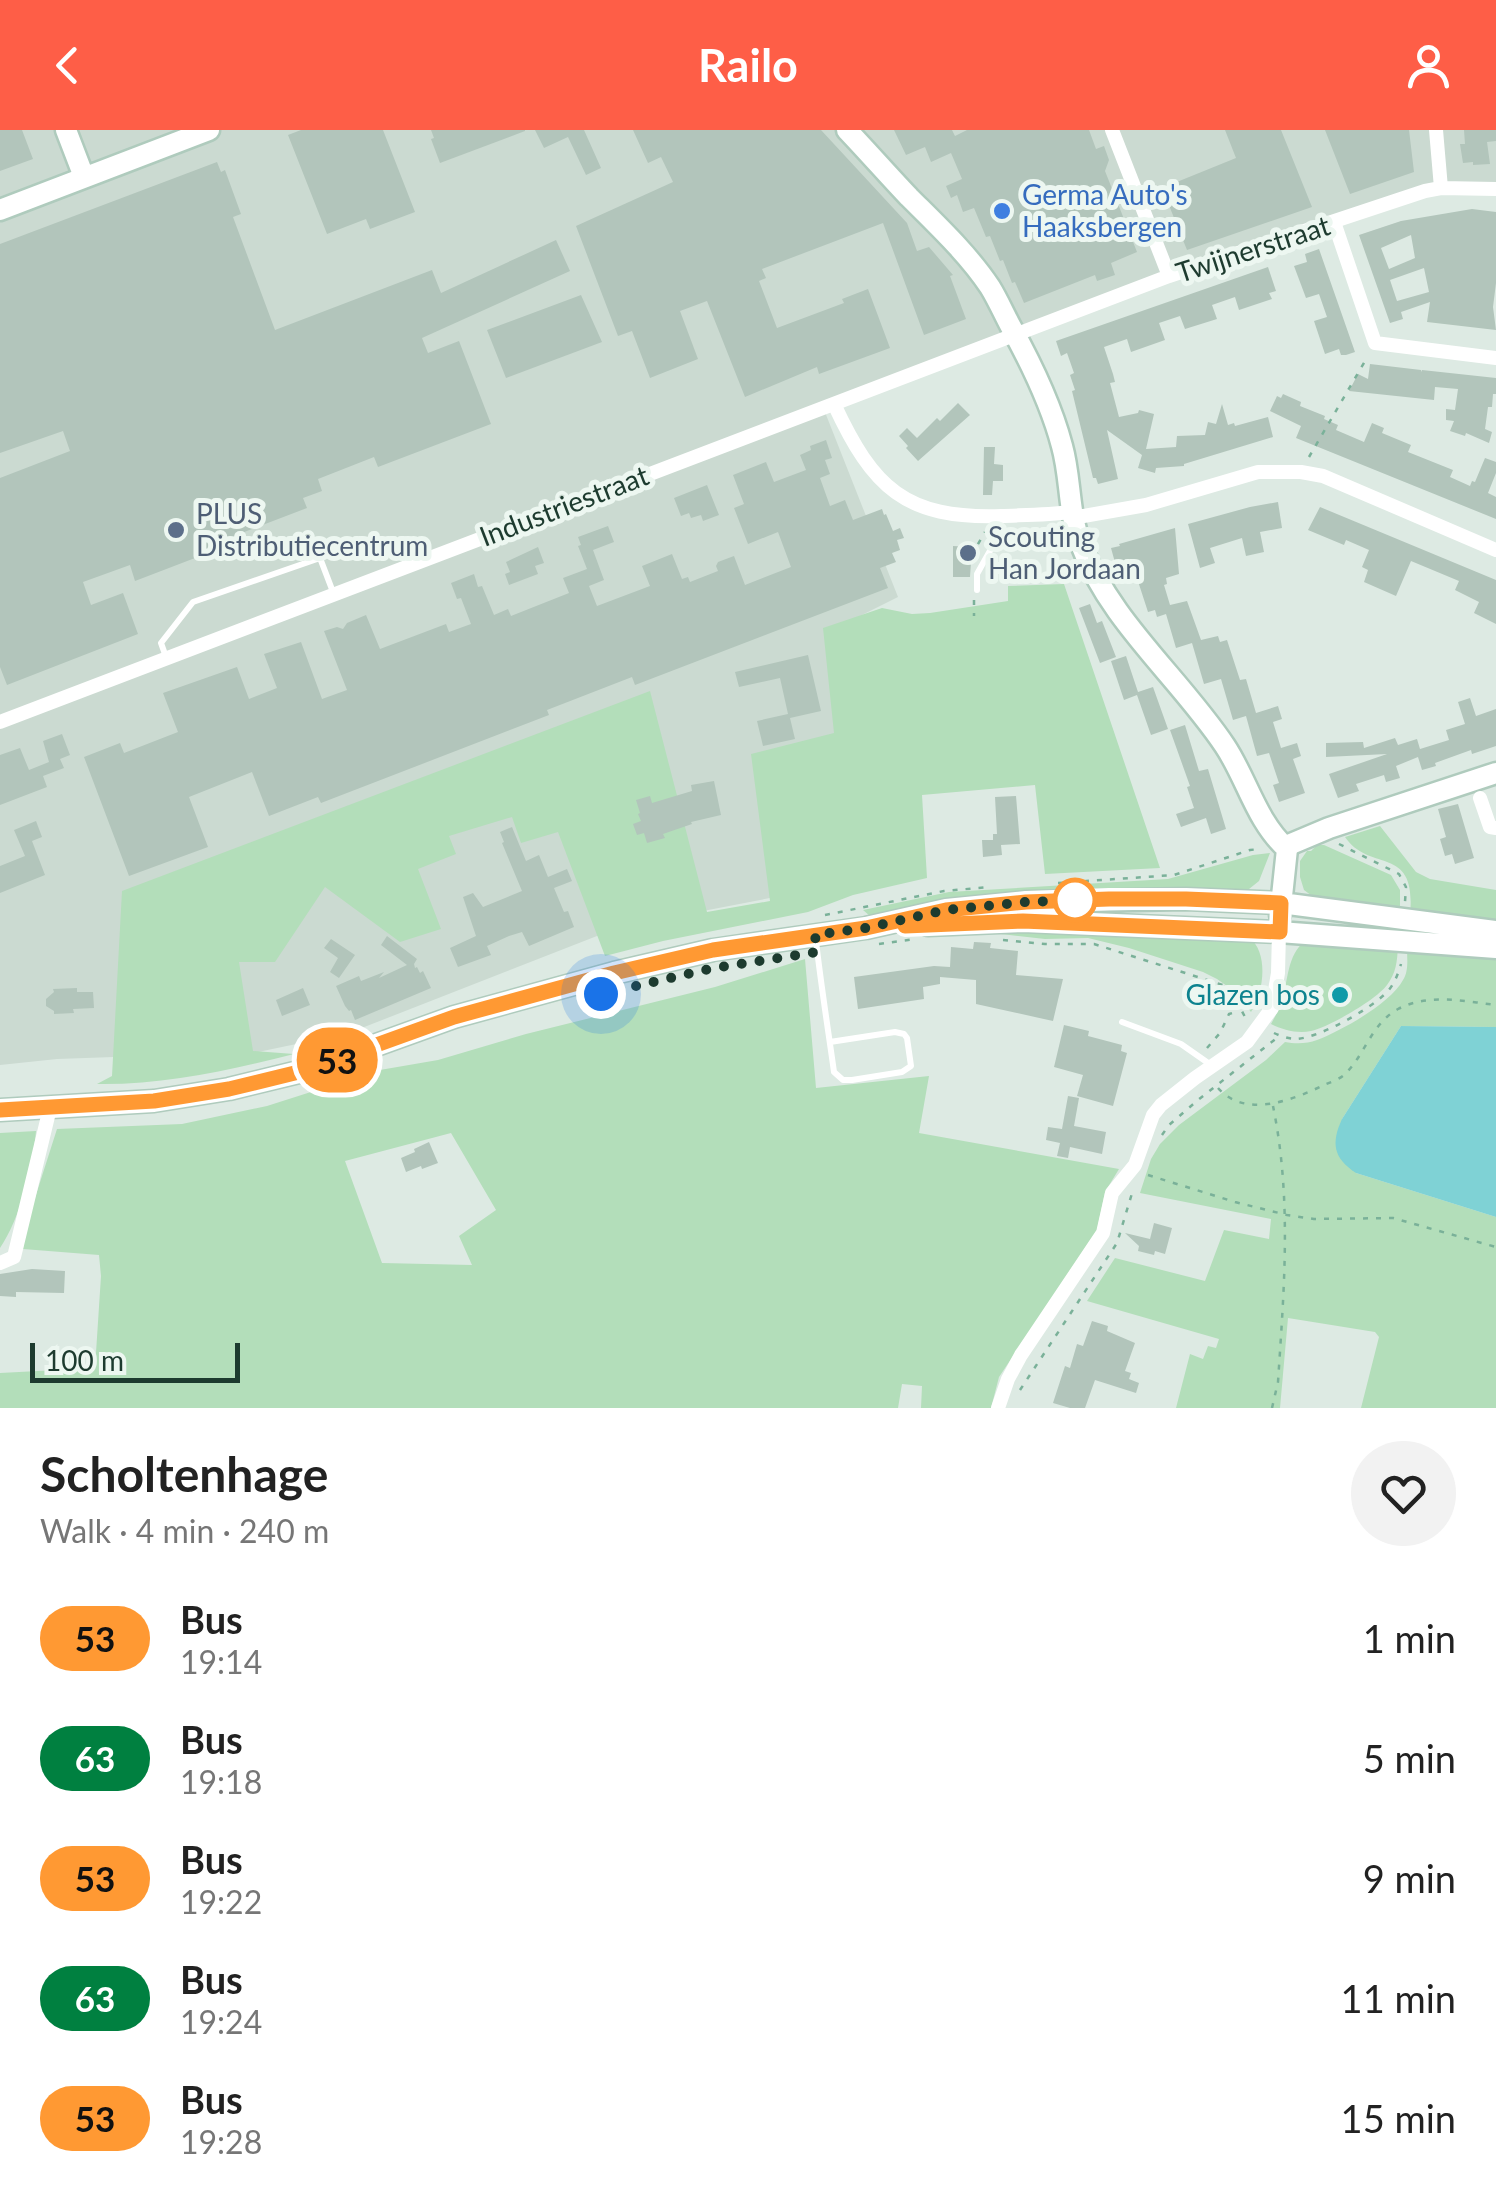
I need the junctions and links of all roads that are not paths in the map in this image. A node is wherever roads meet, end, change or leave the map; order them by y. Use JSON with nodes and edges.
{"nodes":[{"id":1,"x":66,"y":130,"type":"edge"},
{"id":2,"x":209,"y":130,"type":"edge"},
{"id":3,"x":847,"y":130,"type":"edge"},
{"id":4,"x":1112,"y":130,"type":"edge"},
{"id":5,"x":1436,"y":130,"type":"edge"},
{"id":6,"x":84,"y":177,"type":"junction"},
{"id":7,"x":1441,"y":188,"type":"junction"},
{"id":8,"x":1496,"y":189,"type":"edge"},
{"id":9,"x":0,"y":210,"type":"edge"},
{"id":10,"x":1334,"y":222,"type":"junction"},
{"id":11,"x":1170,"y":276,"type":"junction"},
{"id":12,"x":1015,"y":334,"type":"junction"},
{"id":13,"x":1496,"y":358,"type":"edge"},
{"id":14,"x":834,"y":404,"type":"junction"},
{"id":15,"x":1072,"y":515,"type":"junction"},
{"id":16,"x":991,"y":549,"type":"dead end"},
{"id":17,"x":1496,"y":550,"type":"edge"},
{"id":18,"x":978,"y":590,"type":"road end"},
{"id":19,"x":334,"y":594,"type":"junction"},
{"id":20,"x":166,"y":658,"type":"junction"},
{"id":21,"x":0,"y":722,"type":"edge"},
{"id":22,"x":1496,"y":773,"type":"edge"},
{"id":23,"x":1480,"y":798,"type":"dead end"},
{"id":24,"x":1496,"y":828,"type":"edge"},
{"id":25,"x":1287,"y":849,"type":"junction"},
{"id":26,"x":1281,"y":903,"type":"junction"},
{"id":27,"x":1496,"y":931,"type":"edge"},
{"id":28,"x":1280,"y":932,"type":"junction"},
{"id":29,"x":815,"y":935,"type":"junction"},
{"id":30,"x":869,"y":936,"type":"junction"},
{"id":31,"x":1496,"y":948,"type":"edge"},
{"id":32,"x":1122,"y":1022,"type":"dead end"},
{"id":33,"x":830,"y":1042,"type":"junction"},
{"id":34,"x":1206,"y":1061,"type":"junction"},
{"id":35,"x":50,"y":1108,"type":"junction"},
{"id":36,"x":0,"y":1110,"type":"edge"},
{"id":37,"x":0,"y":1263,"type":"edge"},
{"id":38,"x":1002,"y":1406,"type":"edge"}],
"edges":[{"from":1,"to":6,"type":"main road"},
{"from":2,"to":6,"type":"main road"},
{"from":3,"to":12,"type":"main road"},
{"from":4,"to":11,"type":"street"},
{"from":5,"to":7,"type":"street"},
{"from":6,"to":9,"type":"main road"},
{"from":7,"to":8,"type":"street","name":"Twijnerstraat"},
{"from":7,"to":10,"type":"street","name":"Twijnerstraat"},
{"from":10,"to":11,"type":"street","name":"Twijnerstraat"},
{"from":10,"to":13,"type":"street"},
{"from":11,"to":12,"type":"street","name":"Twijnerstraat"},
{"from":12,"to":14,"type":"street","name":"Industriestraat"},
{"from":12,"to":15,"type":"main road"},
{"from":14,"to":15,"type":"street"},
{"from":14,"to":19,"type":"street","name":"Industriestraat"},
{"from":15,"to":17,"type":"street"},
{"from":15,"to":25,"type":"main road"},
{"from":16,"to":18,"type":"lane"},
{"from":19,"to":20,"type":"street","name":"Industriestraat"},
{"from":19,"to":20,"type":"lane"},
{"from":20,"to":21,"type":"street","name":"Industriestraat"},
{"from":22,"to":25,"type":"main road"},
{"from":23,"to":24,"type":"street"},
{"from":25,"to":26,"type":"main road"},
{"from":26,"to":27,"type":"main road"},
{"from":26,"to":28,"type":"main road"},
{"from":26,"to":30,"type":"main road"},
{"from":28,"to":30,"type":"main road"},
{"from":28,"to":31,"type":"main road"},
{"from":28,"to":34,"type":"street"},
{"from":29,"to":30,"type":"main road"},
{"from":29,"to":33,"type":"lane"},
{"from":29,"to":35,"type":"main road"},
{"from":32,"to":34,"type":"lane"},
{"from":33,"to":33,"type":"lane"},
{"from":34,"to":38,"type":"street"},
{"from":35,"to":36,"type":"main road"},
{"from":35,"to":37,"type":"street"}]}
